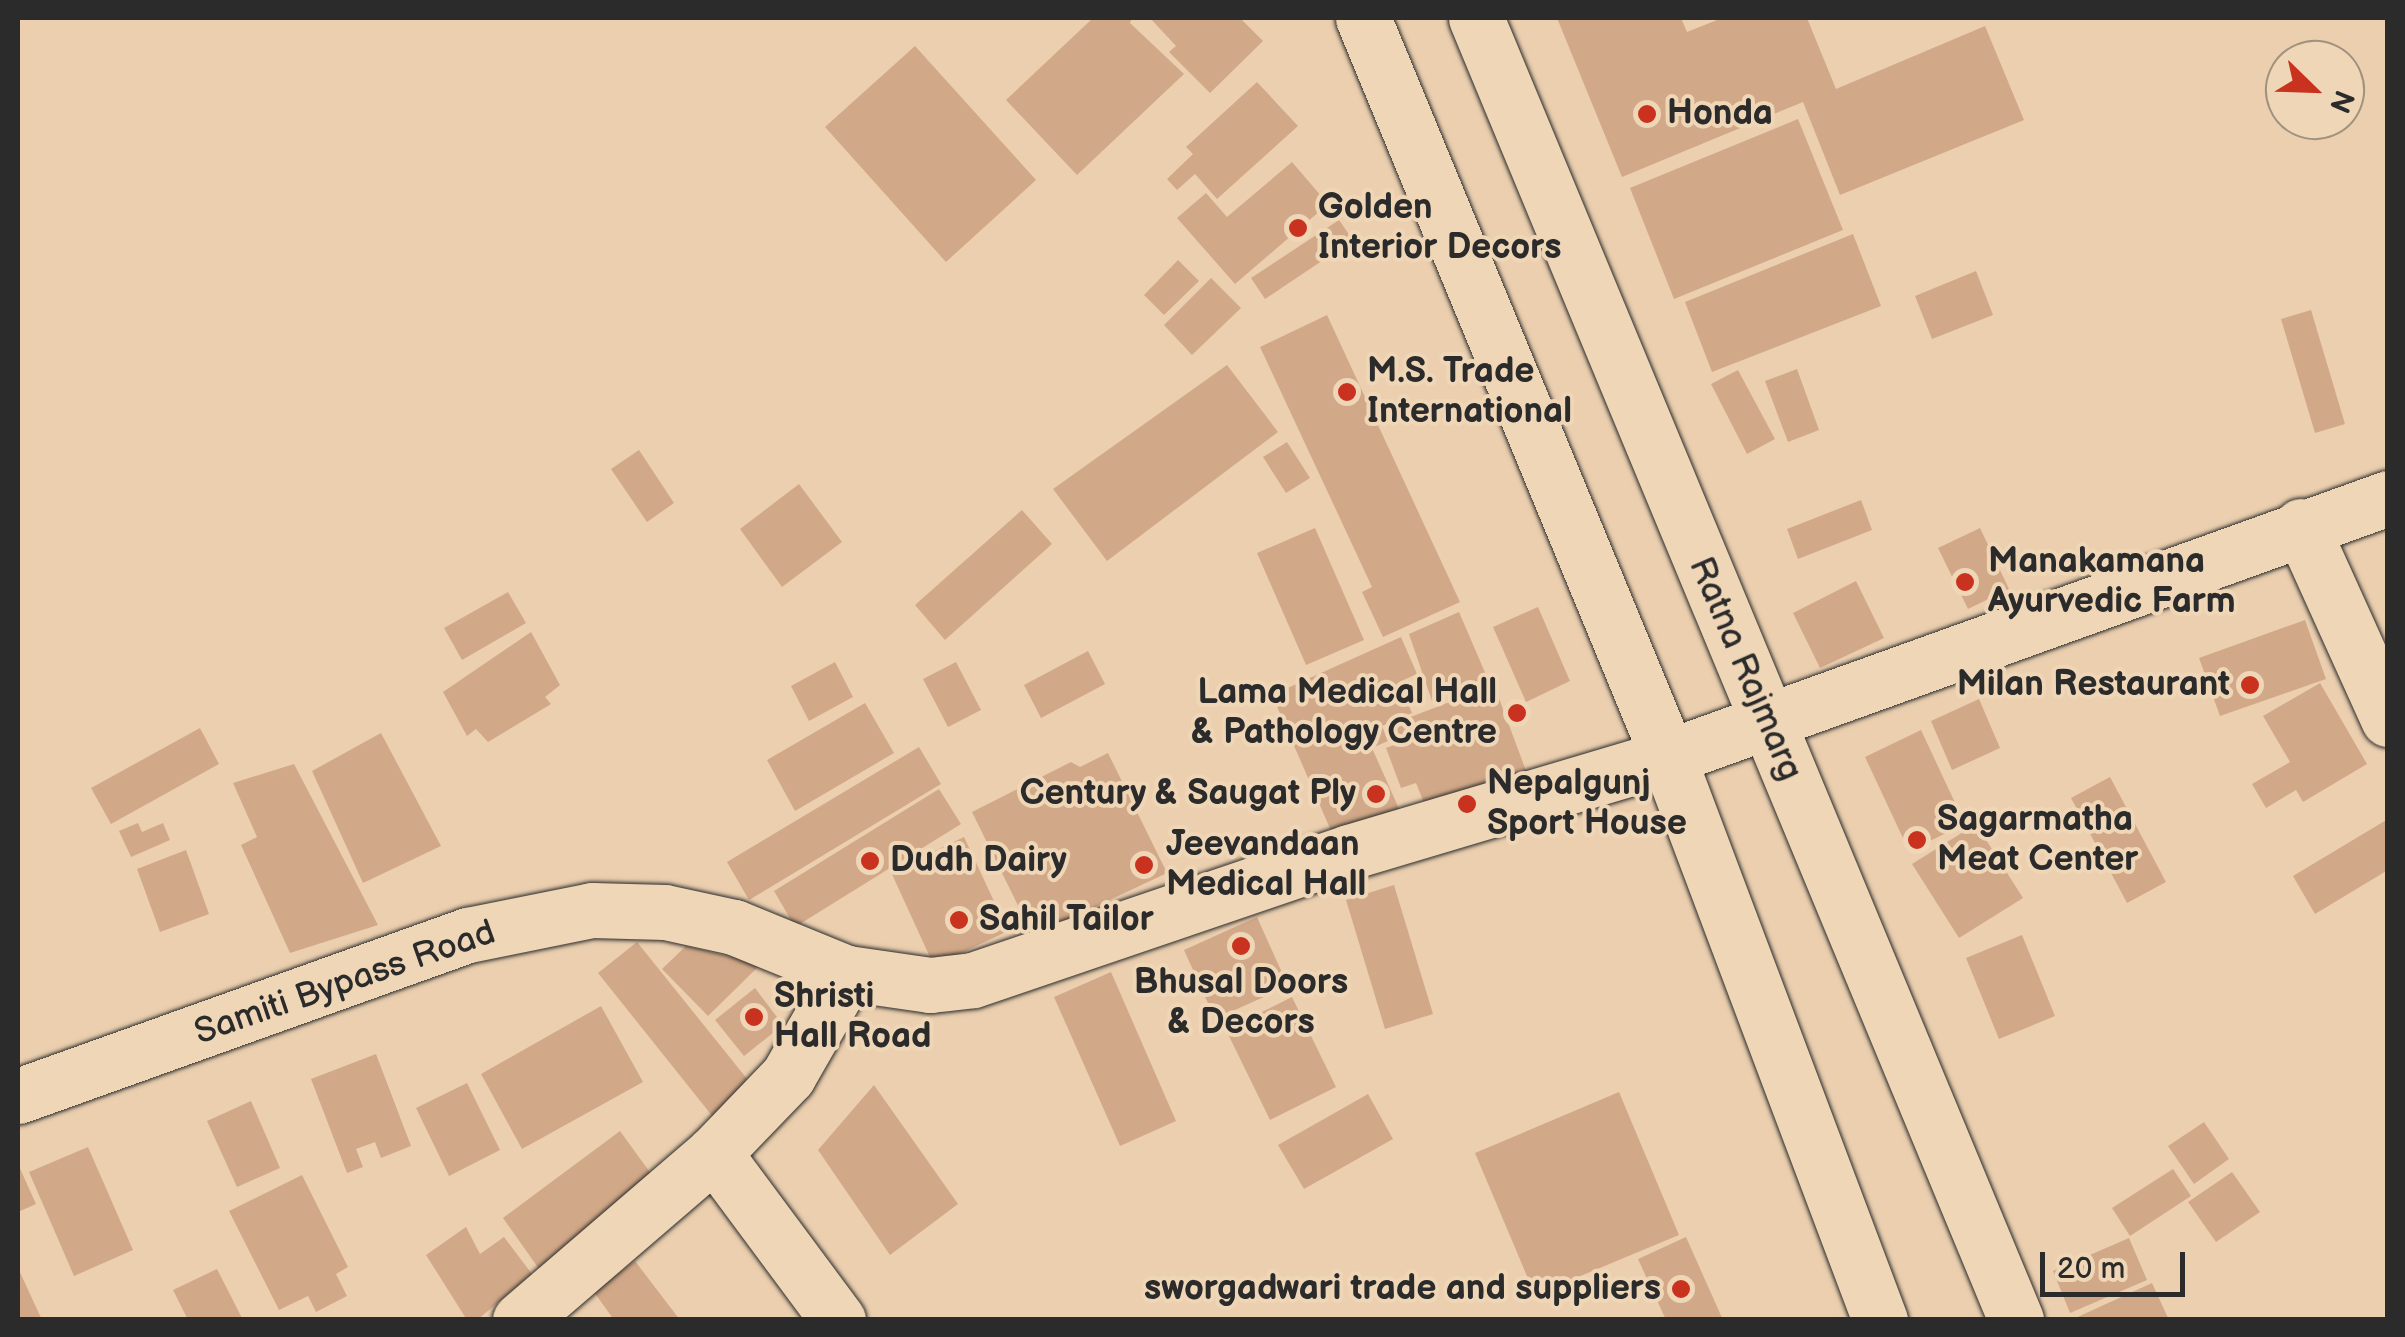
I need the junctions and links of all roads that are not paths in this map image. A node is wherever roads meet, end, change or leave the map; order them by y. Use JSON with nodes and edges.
{"nodes":[{"id":1,"x":1363,"y":18,"type":"edge"},
{"id":2,"x":1476,"y":18,"type":"edge"},
{"id":3,"x":2388,"y":498,"type":"edge"},
{"id":4,"x":2301,"y":526,"type":"junction"},
{"id":5,"x":2388,"y":718,"type":"edge"},
{"id":6,"x":1767,"y":722,"type":"junction"},
{"id":7,"x":1668,"y":757,"type":"junction"},
{"id":8,"x":847,"y":973,"type":"junction"},
{"id":9,"x":18,"y":1096,"type":"edge"},
{"id":10,"x":714,"y":1154,"type":"junction"},
{"id":11,"x":520,"y":1320,"type":"edge"},
{"id":12,"x":838,"y":1320,"type":"edge"},
{"id":13,"x":1880,"y":1320,"type":"edge"},
{"id":14,"x":2016,"y":1320,"type":"edge"}],
"edges":[{"from":1,"to":7,"type":"main road"},
{"from":2,"to":6,"type":"main road","name":"Ratna Rajmarg"},
{"from":3,"to":4,"type":"main road","name":"Samiti Bypass Road"},
{"from":4,"to":5,"type":"main road"},
{"from":4,"to":6,"type":"main road","name":"Samiti Bypass Road"},
{"from":6,"to":7,"type":"main road","name":"Samiti Bypass Road"},
{"from":6,"to":14,"type":"main road","name":"Ratna Rajmarg"},
{"from":7,"to":8,"type":"main road","name":"Samiti Bypass Road"},
{"from":7,"to":13,"type":"main road"},
{"from":8,"to":9,"type":"main road","name":"Samiti Bypass Road"},
{"from":8,"to":10,"type":"main road"},
{"from":10,"to":11,"type":"main road"},
{"from":10,"to":12,"type":"main road"}]}
